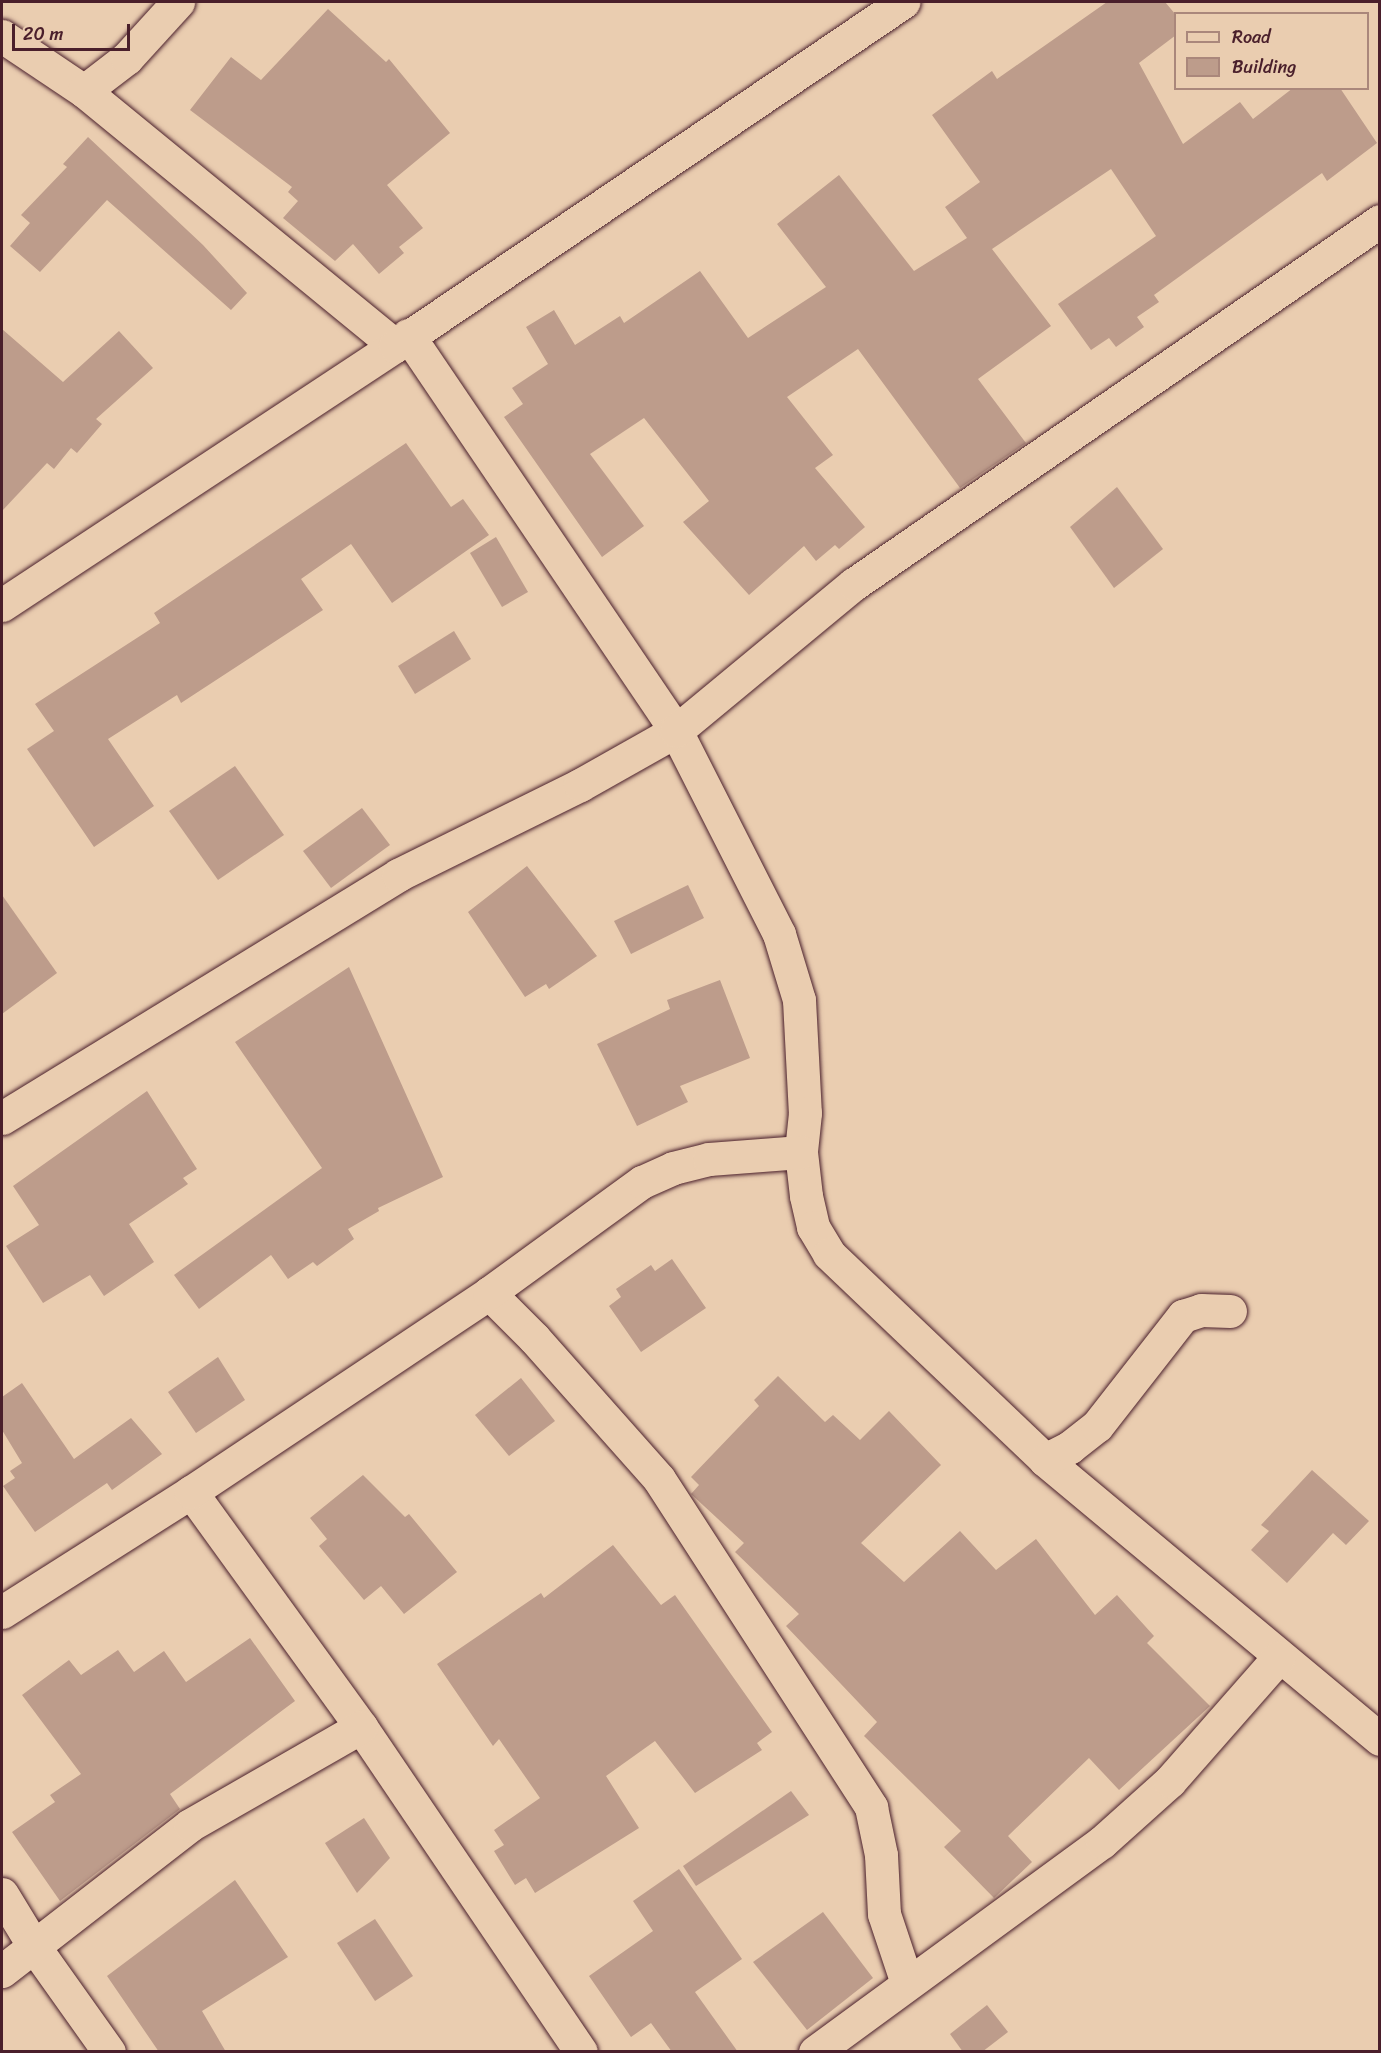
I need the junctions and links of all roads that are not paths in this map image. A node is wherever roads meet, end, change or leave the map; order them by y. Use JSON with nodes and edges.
{"nodes":[{"id":1,"x":178,"y":2,"type":"edge"},
{"id":2,"x":903,"y":2,"type":"edge"},
{"id":3,"x":2,"y":36,"type":"edge"},
{"id":4,"x":84,"y":91,"type":"junction"},
{"id":5,"x":1380,"y":221,"type":"edge"},
{"id":6,"x":402,"y":340,"type":"junction"},
{"id":7,"x":2,"y":605,"type":"edge"},
{"id":8,"x":676,"y":730,"type":"junction"},
{"id":9,"x":2,"y":1118,"type":"edge"},
{"id":10,"x":801,"y":1152,"type":"junction"},
{"id":11,"x":489,"y":1293,"type":"junction"},
{"id":12,"x":1230,"y":1311,"type":"dead end"},
{"id":13,"x":1045,"y":1460,"type":"junction"},
{"id":14,"x":191,"y":1492,"type":"junction"},
{"id":15,"x":2,"y":1612,"type":"edge"},
{"id":16,"x":1278,"y":1658,"type":"junction"},
{"id":17,"x":361,"y":1727,"type":"junction"},
{"id":18,"x":1380,"y":1739,"type":"edge"},
{"id":19,"x":2,"y":1894,"type":"edge"},
{"id":20,"x":33,"y":1945,"type":"junction"},
{"id":21,"x":2,"y":1971,"type":"edge"},
{"id":22,"x":907,"y":1983,"type":"junction"},
{"id":23,"x":109,"y":2052,"type":"edge"},
{"id":24,"x":581,"y":2052,"type":"edge"},
{"id":25,"x":815,"y":2052,"type":"edge"}],
"edges":[{"from":1,"to":4,"type":"street"},
{"from":2,"to":6,"type":"street"},
{"from":3,"to":4,"type":"street"},
{"from":4,"to":6,"type":"street"},
{"from":5,"to":8,"type":"street"},
{"from":6,"to":7,"type":"street"},
{"from":6,"to":8,"type":"street"},
{"from":8,"to":9,"type":"street"},
{"from":8,"to":10,"type":"street"},
{"from":10,"to":11,"type":"street"},
{"from":10,"to":13,"type":"street"},
{"from":11,"to":14,"type":"street"},
{"from":11,"to":22,"type":"street"},
{"from":12,"to":13,"type":"street"},
{"from":13,"to":16,"type":"street"},
{"from":14,"to":15,"type":"street"},
{"from":14,"to":17,"type":"street"},
{"from":16,"to":18,"type":"street"},
{"from":16,"to":22,"type":"street"},
{"from":17,"to":20,"type":"street"},
{"from":17,"to":24,"type":"street"},
{"from":19,"to":20,"type":"street"},
{"from":20,"to":21,"type":"street"},
{"from":20,"to":23,"type":"street"},
{"from":22,"to":25,"type":"street"}]}
